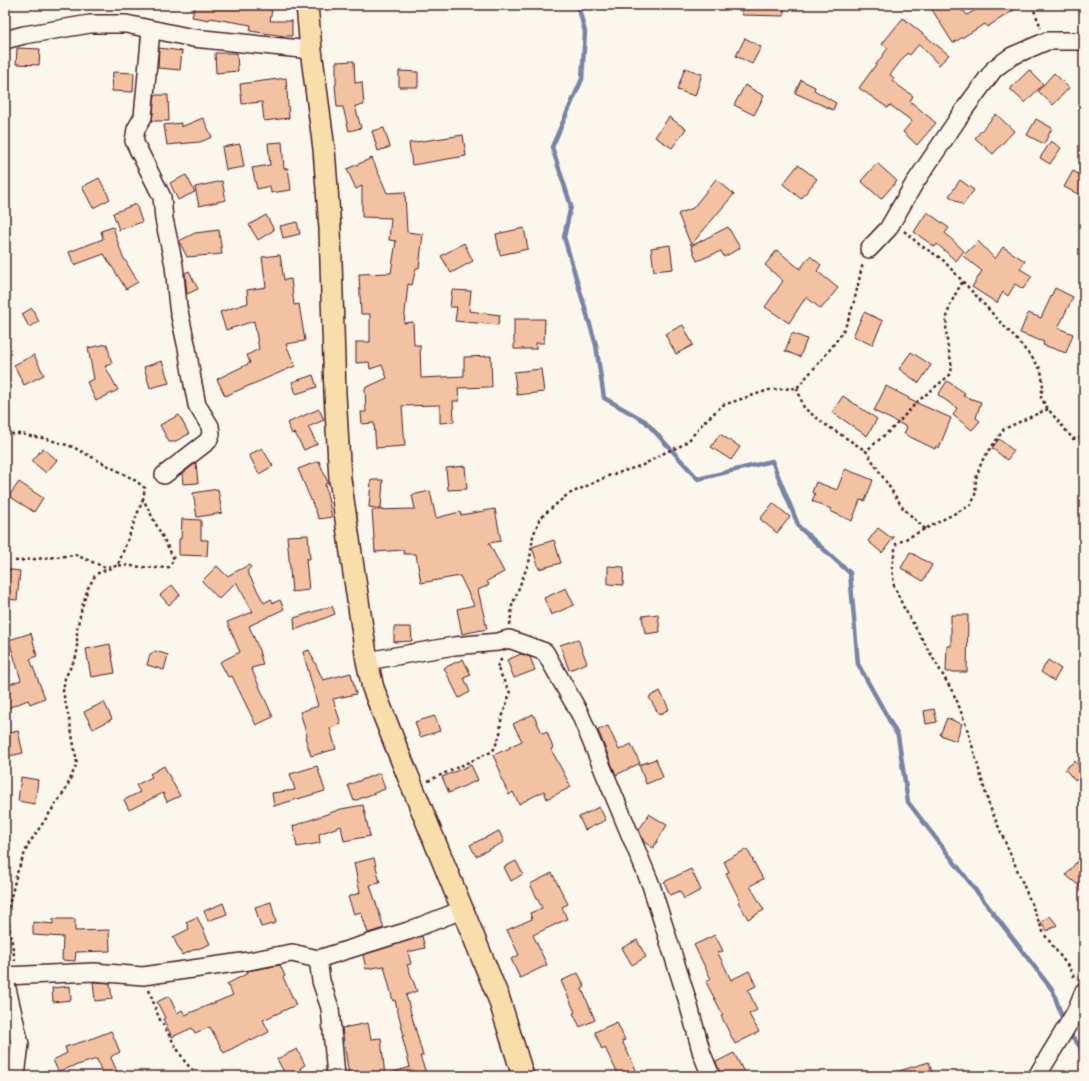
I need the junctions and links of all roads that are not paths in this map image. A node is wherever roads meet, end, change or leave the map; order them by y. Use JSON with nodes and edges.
{"nodes":[{"id":1,"x":307,"y":5,"type":"edge"},
{"id":2,"x":151,"y":30,"type":"junction"},
{"id":3,"x":5,"y":40,"type":"edge"},
{"id":4,"x":1084,"y":41,"type":"edge"},
{"id":5,"x":311,"y":50,"type":"junction"},
{"id":6,"x":869,"y":249,"type":"road end"},
{"id":7,"x":164,"y":475,"type":"dead end"},
{"id":8,"x":367,"y":661,"type":"junction"},
{"id":9,"x":462,"y":910,"type":"junction"},
{"id":10,"x":318,"y":958,"type":"junction"},
{"id":11,"x":9,"y":977,"type":"edge"},
{"id":12,"x":1083,"y":992,"type":"edge"},
{"id":13,"x":16,"y":1076,"type":"edge"},
{"id":14,"x":336,"y":1076,"type":"edge"},
{"id":15,"x":523,"y":1076,"type":"edge"},
{"id":16,"x":712,"y":1076,"type":"edge"},
{"id":17,"x":1037,"y":1076,"type":"edge"}],
"edges":[{"from":1,"to":5,"type":"main road"},
{"from":2,"to":3,"type":"street"},
{"from":2,"to":5,"type":"street"},
{"from":2,"to":7,"type":"street"},
{"from":4,"to":6,"type":"street"},
{"from":5,"to":8,"type":"main road"},
{"from":8,"to":9,"type":"main road"},
{"from":8,"to":16,"type":"street"},
{"from":9,"to":10,"type":"street"},
{"from":9,"to":15,"type":"main road"},
{"from":10,"to":11,"type":"street"},
{"from":10,"to":14,"type":"street"},
{"from":11,"to":13,"type":"street"},
{"from":12,"to":17,"type":"street"}]}
